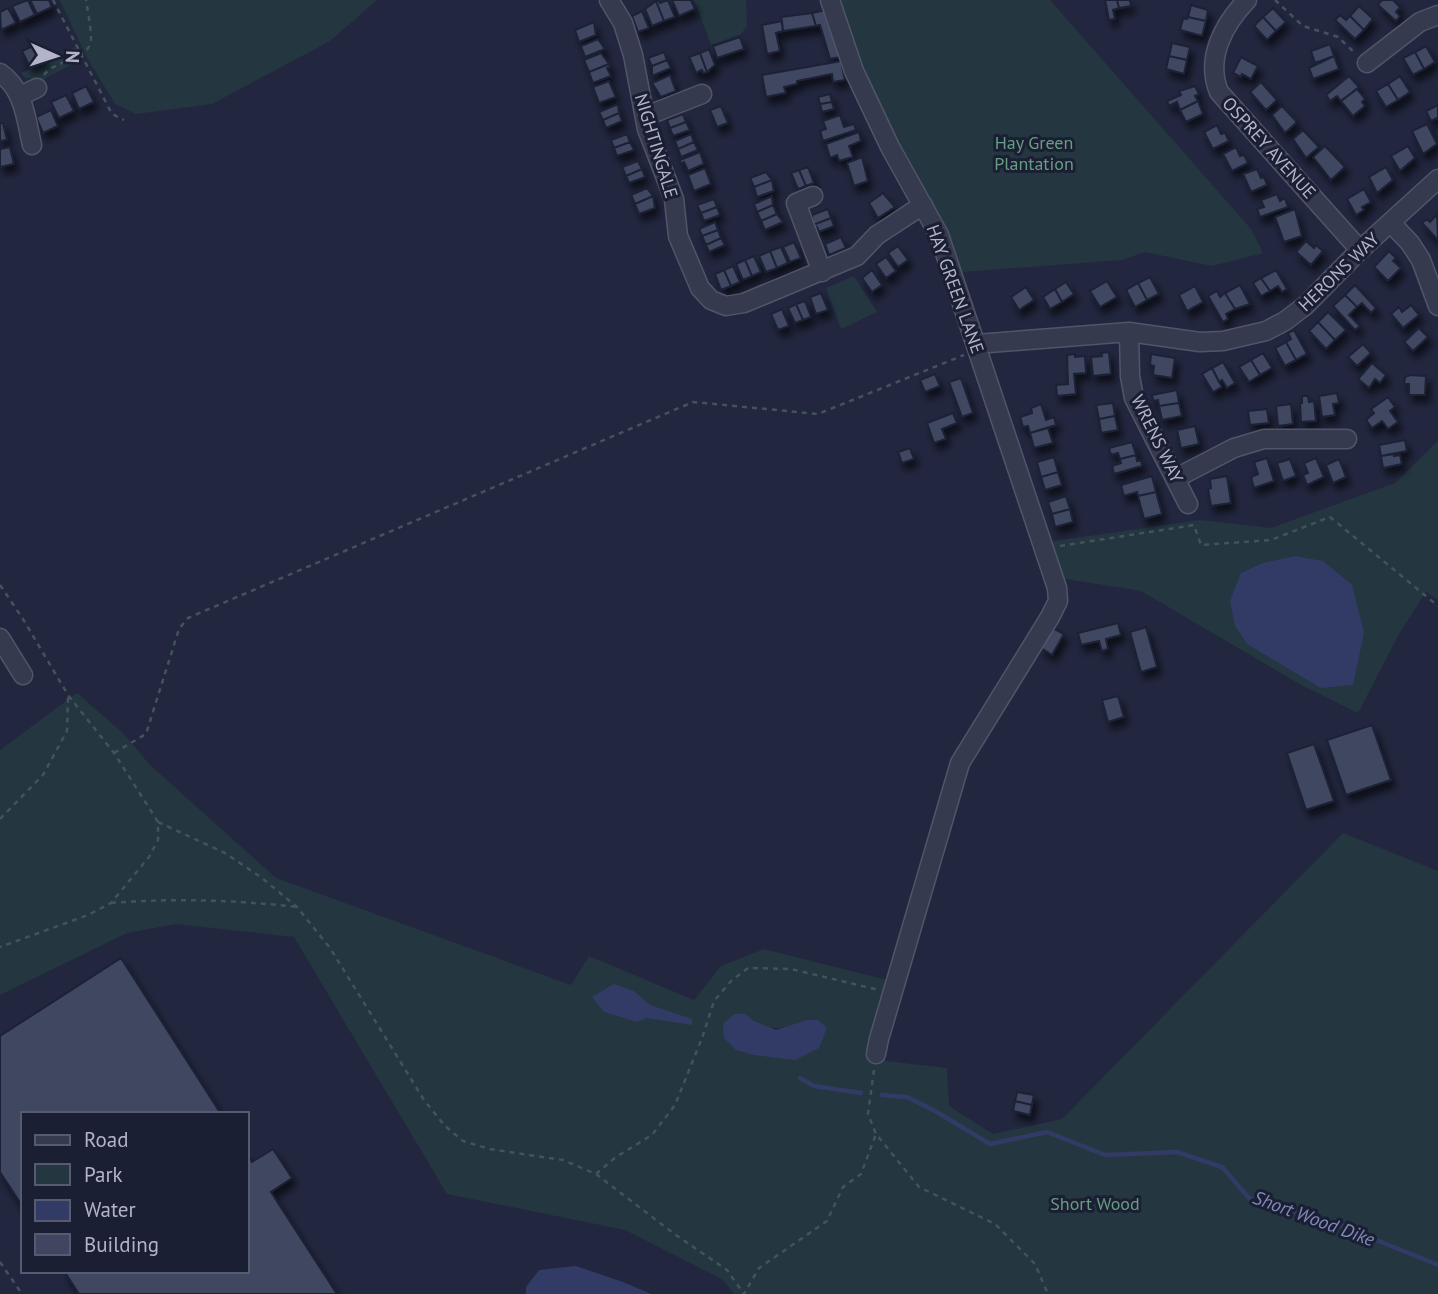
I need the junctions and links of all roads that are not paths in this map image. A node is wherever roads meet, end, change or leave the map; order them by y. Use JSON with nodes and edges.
{"nodes":[{"id":1,"x":609,"y":0,"type":"edge"},
{"id":2,"x":830,"y":0,"type":"edge"},
{"id":3,"x":1247,"y":0,"type":"edge"},
{"id":4,"x":1438,"y":15,"type":"edge"},
{"id":5,"x":1367,"y":63,"type":"road end"},
{"id":6,"x":0,"y":73,"type":"edge"},
{"id":7,"x":37,"y":88,"type":"road end"},
{"id":8,"x":702,"y":94,"type":"dead end"},
{"id":9,"x":20,"y":96,"type":"junction"},
{"id":10,"x":646,"y":116,"type":"junction"},
{"id":11,"x":32,"y":145,"type":"dead end"},
{"id":12,"x":1438,"y":179,"type":"edge"},
{"id":13,"x":813,"y":196,"type":"dead end"},
{"id":14,"x":923,"y":205,"type":"junction"},
{"id":15,"x":1391,"y":223,"type":"junction"},
{"id":16,"x":1360,"y":250,"type":"junction"},
{"id":17,"x":822,"y":272,"type":"junction"},
{"id":18,"x":1438,"y":306,"type":"edge"},
{"id":19,"x":1129,"y":331,"type":"junction"},
{"id":20,"x":977,"y":348,"type":"junction"},
{"id":21,"x":1346,"y":439,"type":"dead end"},
{"id":22,"x":1176,"y":478,"type":"junction"},
{"id":23,"x":1188,"y":504,"type":"dead end"},
{"id":24,"x":0,"y":638,"type":"edge"},
{"id":25,"x":23,"y":675,"type":"dead end"},
{"id":26,"x":876,"y":1054,"type":"road end"}],
"edges":[{"from":1,"to":10,"type":"street","name":"NIGHTINGALE"},
{"from":2,"to":14,"type":"street","name":"HAY GREEN LANE"},
{"from":3,"to":16,"type":"street","name":"OSPREY AVENUE"},
{"from":4,"to":5,"type":"street"},
{"from":6,"to":9,"type":"street"},
{"from":7,"to":9,"type":"street"},
{"from":8,"to":10,"type":"street"},
{"from":9,"to":11,"type":"street"},
{"from":10,"to":17,"type":"street","name":"NIGHTINGALE"},
{"from":12,"to":15,"type":"street","name":"HERONS WAY"},
{"from":13,"to":17,"type":"street"},
{"from":14,"to":17,"type":"street","name":"NIGHTINGALE"},
{"from":14,"to":20,"type":"street","name":"HAY GREEN LANE"},
{"from":15,"to":16,"type":"street","name":"HERONS WAY"},
{"from":15,"to":18,"type":"street"},
{"from":16,"to":19,"type":"street","name":"HERONS WAY"},
{"from":19,"to":20,"type":"street","name":"HERONS WAY"},
{"from":19,"to":22,"type":"street","name":"WRENS WAY"},
{"from":20,"to":26,"type":"street","name":"HAY GREEN LANE"},
{"from":21,"to":22,"type":"street"},
{"from":22,"to":23,"type":"street","name":"WRENS WAY"},
{"from":24,"to":25,"type":"street"}]}
